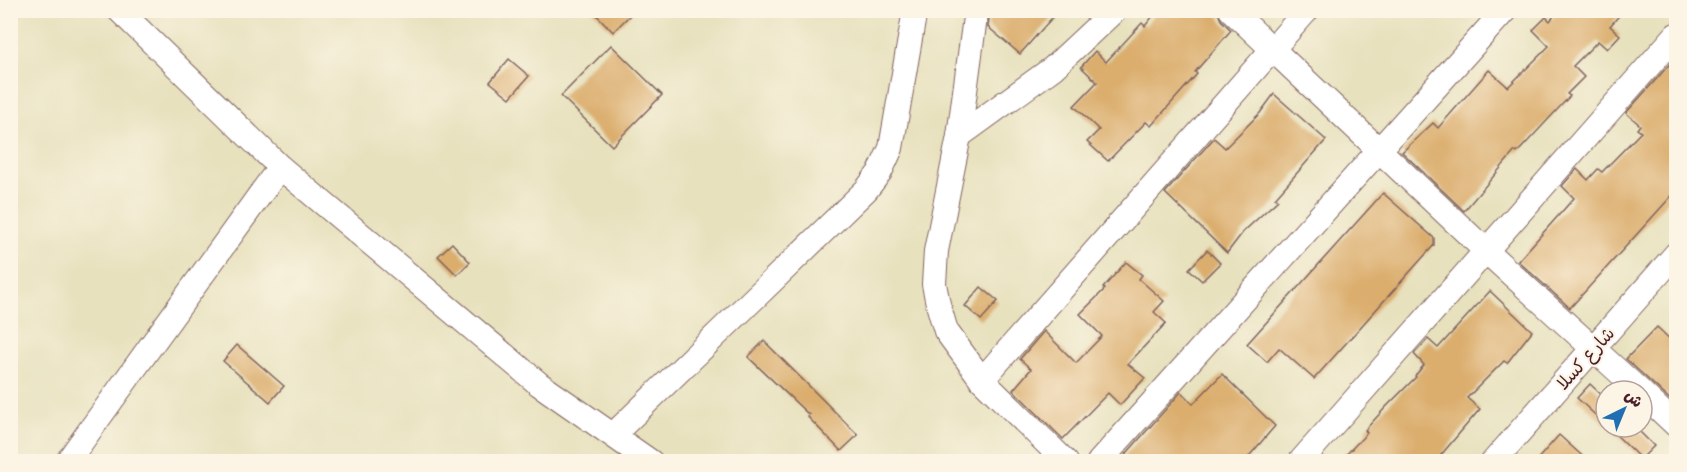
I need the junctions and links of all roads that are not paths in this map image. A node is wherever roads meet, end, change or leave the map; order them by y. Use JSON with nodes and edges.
{"nodes":[{"id":1,"x":118,"y":10,"type":"edge"},
{"id":2,"x":915,"y":10,"type":"edge"},
{"id":3,"x":976,"y":10,"type":"edge"},
{"id":4,"x":1114,"y":10,"type":"edge"},
{"id":5,"x":1231,"y":10,"type":"edge"},
{"id":6,"x":1307,"y":10,"type":"edge"},
{"id":7,"x":1505,"y":10,"type":"edge"},
{"id":8,"x":1677,"y":35,"type":"edge"},
{"id":9,"x":1272,"y":49,"type":"junction"},
{"id":10,"x":959,"y":136,"type":"junction"},
{"id":11,"x":1379,"y":151,"type":"junction"},
{"id":12,"x":280,"y":168,"type":"junction"},
{"id":13,"x":1486,"y":251,"type":"junction"},
{"id":14,"x":1677,"y":254,"type":"edge"},
{"id":15,"x":1593,"y":348,"type":"junction"},
{"id":16,"x":1627,"y":379,"type":"edge"},
{"id":17,"x":982,"y":380,"type":"junction"},
{"id":18,"x":1654,"y":404,"type":"edge"},
{"id":19,"x":1677,"y":425,"type":"edge"},
{"id":20,"x":614,"y":435,"type":"junction"},
{"id":21,"x":67,"y":462,"type":"edge"},
{"id":22,"x":651,"y":462,"type":"edge"},
{"id":23,"x":1066,"y":462,"type":"edge"},
{"id":24,"x":1100,"y":462,"type":"edge"},
{"id":25,"x":1300,"y":462,"type":"edge"},
{"id":26,"x":1493,"y":462,"type":"edge"}],
"edges":[{"from":1,"to":12,"type":"street"},
{"from":2,"to":20,"type":"street"},
{"from":3,"to":10,"type":"street"},
{"from":4,"to":10,"type":"street"},
{"from":5,"to":9,"type":"street"},
{"from":6,"to":9,"type":"street"},
{"from":7,"to":11,"type":"street"},
{"from":8,"to":13,"type":"street"},
{"from":9,"to":11,"type":"street"},
{"from":9,"to":17,"type":"street"},
{"from":10,"to":17,"type":"street"},
{"from":11,"to":13,"type":"street"},
{"from":11,"to":24,"type":"street"},
{"from":12,"to":20,"type":"street"},
{"from":12,"to":21,"type":"street"},
{"from":13,"to":15,"type":"street"},
{"from":13,"to":25,"type":"street"},
{"from":14,"to":15,"type":"street","name":"شارع كسلا"},
{"from":15,"to":16,"type":"street"},
{"from":15,"to":26,"type":"street","name":"شارع كسلا"},
{"from":17,"to":23,"type":"street"},
{"from":18,"to":19,"type":"street"},
{"from":20,"to":22,"type":"street"}]}
